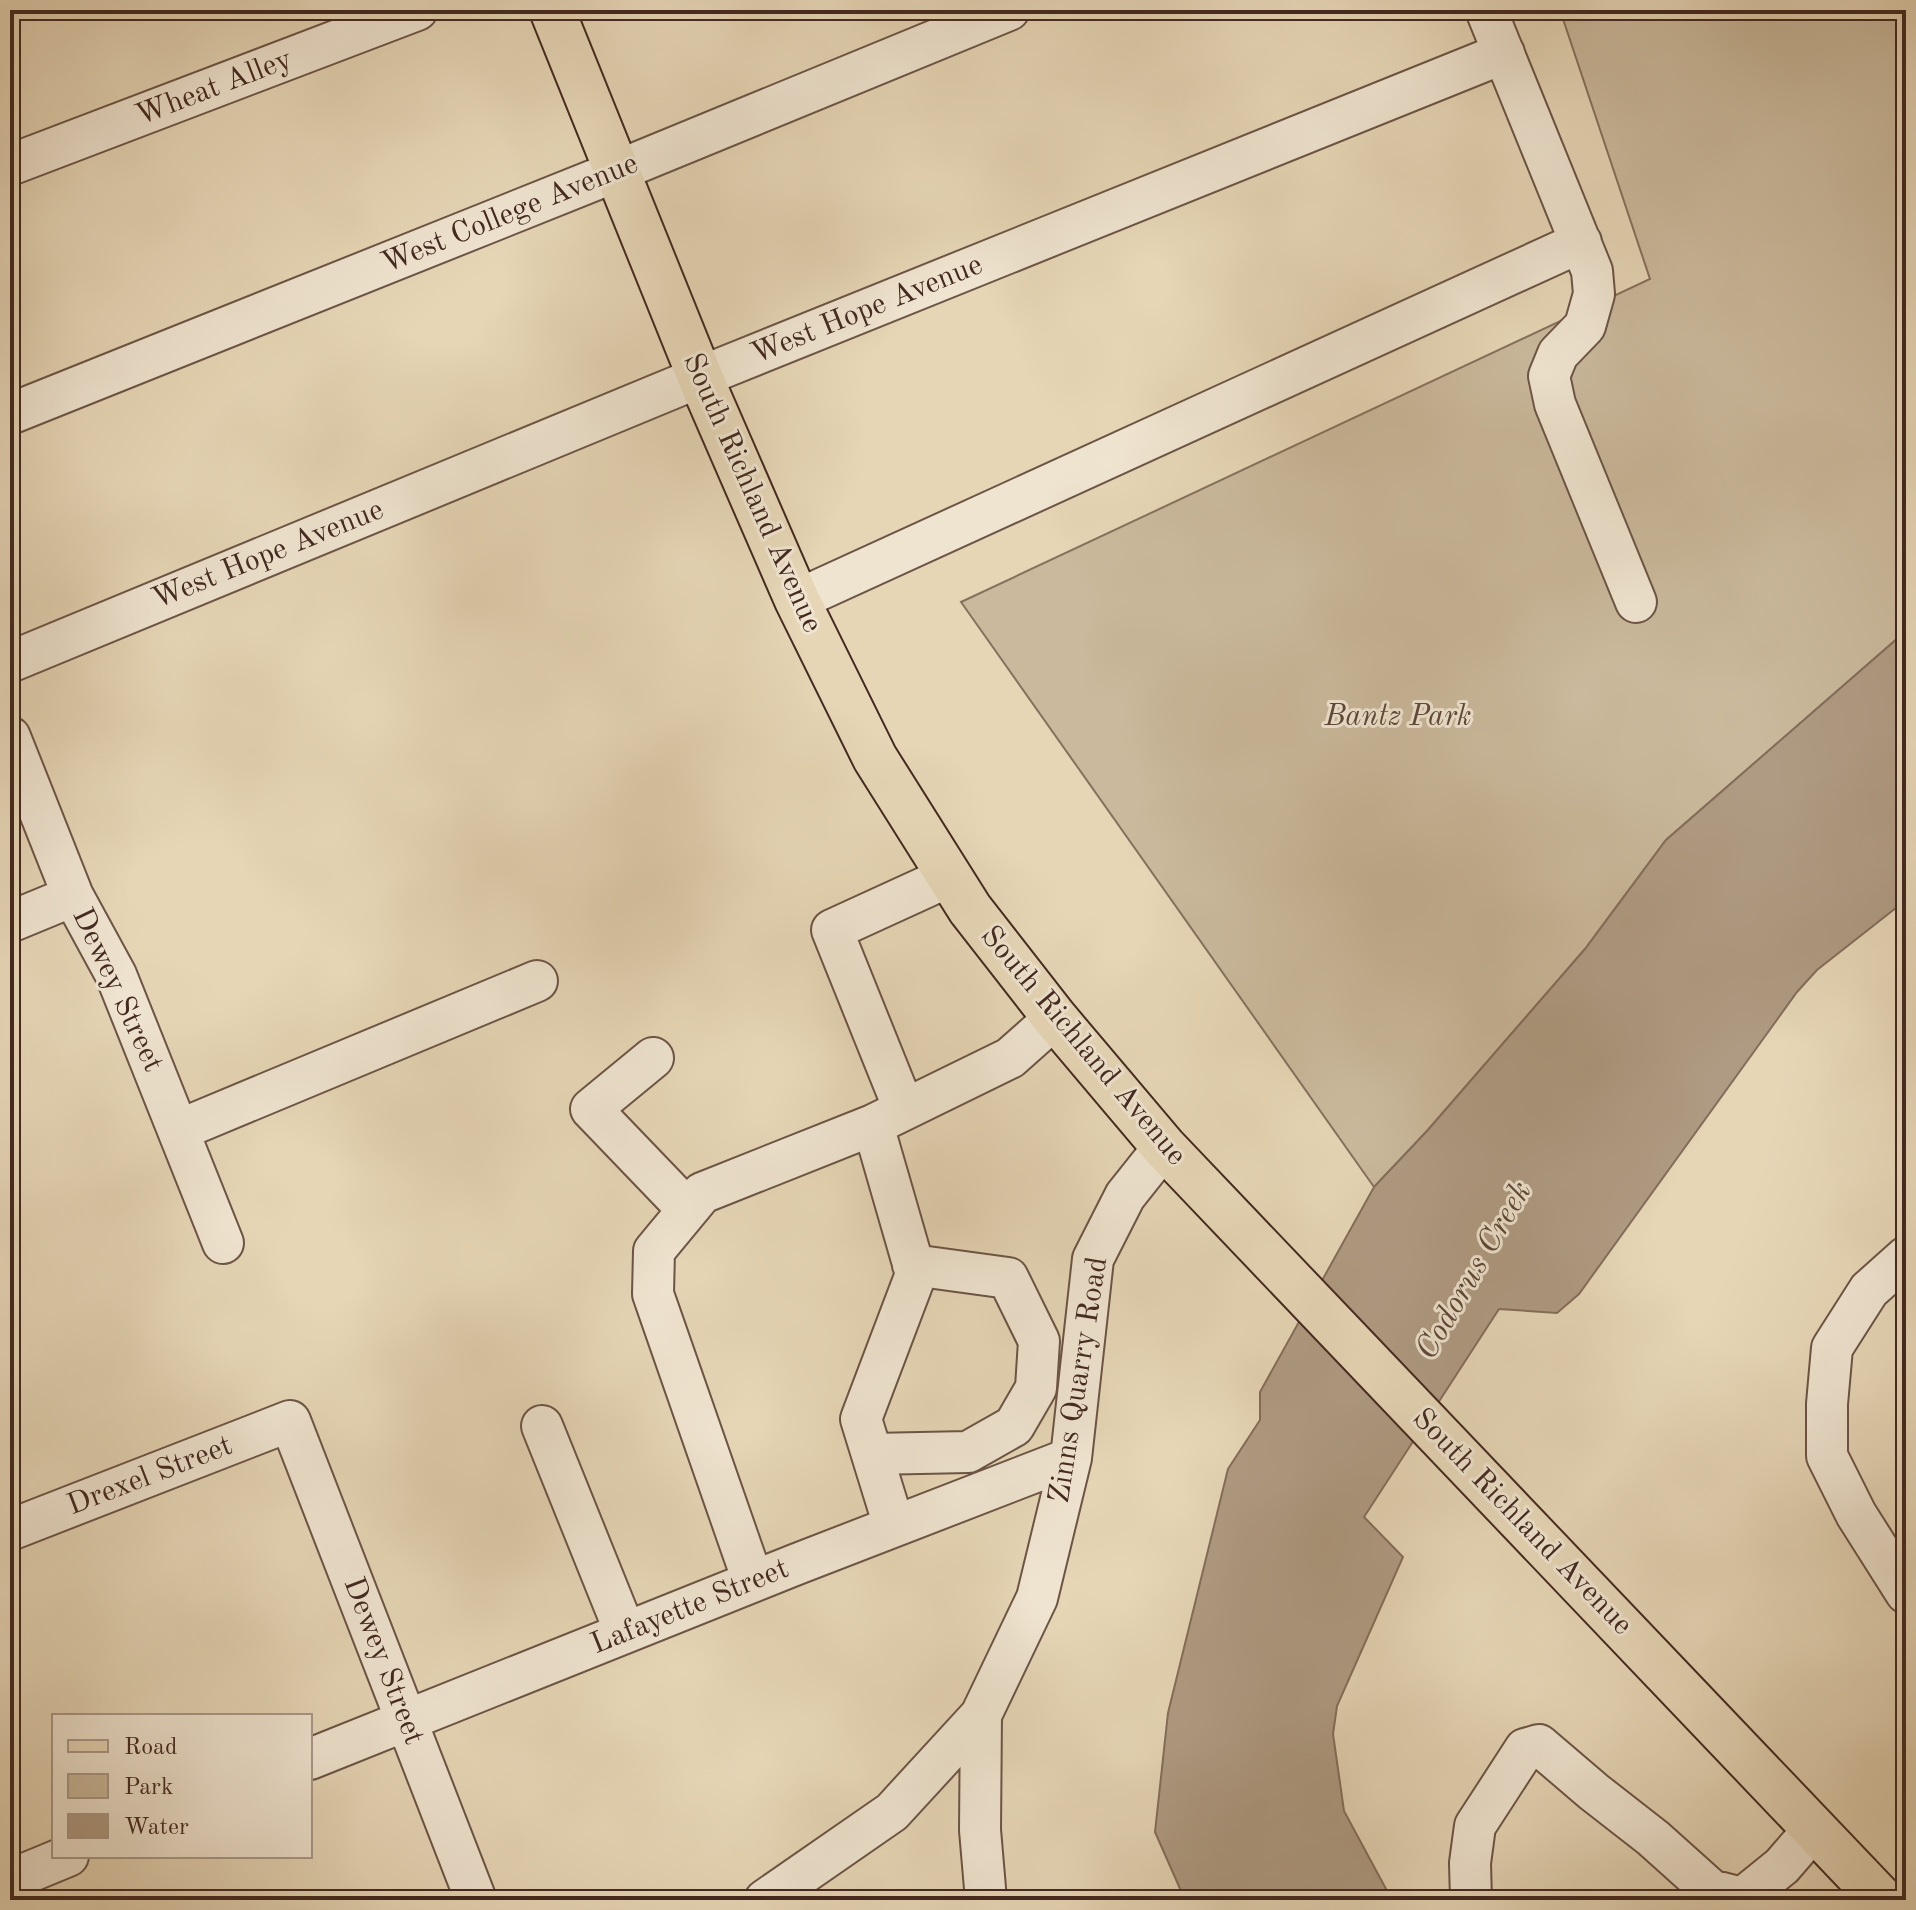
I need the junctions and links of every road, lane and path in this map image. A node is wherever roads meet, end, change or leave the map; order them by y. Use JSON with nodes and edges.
{"nodes":[{"id":1,"x":417,"y":10,"type":"edge"},
{"id":2,"x":552,"y":10,"type":"edge"},
{"id":3,"x":1009,"y":10,"type":"edge"},
{"id":4,"x":1486,"y":10,"type":"edge"},
{"id":5,"x":1504,"y":53,"type":"junction"},
{"id":6,"x":10,"y":165,"type":"edge"},
{"id":7,"x":617,"y":171,"type":"junction"},
{"id":8,"x":1581,"y":242,"type":"junction"},
{"id":9,"x":700,"y":377,"type":"junction"},
{"id":10,"x":10,"y":414,"type":"edge"},
{"id":11,"x":797,"y":600,"type":"junction"},
{"id":12,"x":1636,"y":602,"type":"dead end"},
{"id":13,"x":10,"y":662,"type":"edge"},
{"id":14,"x":10,"y":737,"type":"edge"},
{"id":15,"x":950,"y":876,"type":"junction"},
{"id":16,"x":73,"y":896,"type":"junction"},
{"id":17,"x":10,"y":922,"type":"edge"},
{"id":18,"x":537,"y":981,"type":"dead end"},
{"id":19,"x":1055,"y":1018,"type":"junction"},
{"id":20,"x":653,"y":1058,"type":"dead end"},
{"id":21,"x":889,"y":1117,"type":"junction"},
{"id":22,"x":179,"y":1130,"type":"junction"},
{"id":23,"x":1164,"y":1147,"type":"junction"},
{"id":24,"x":688,"y":1210,"type":"junction"},
{"id":25,"x":223,"y":1243,"type":"dead end"},
{"id":26,"x":1906,"y":1257,"type":"edge"},
{"id":27,"x":913,"y":1265,"type":"junction"},
{"id":28,"x":290,"y":1421,"type":"joint"},
{"id":29,"x":542,"y":1426,"type":"dead end"},
{"id":30,"x":872,"y":1454,"type":"junction"},
{"id":31,"x":1071,"y":1458,"type":"junction"},
{"id":32,"x":894,"y":1526,"type":"junction"},
{"id":33,"x":10,"y":1530,"type":"edge"},
{"id":34,"x":753,"y":1581,"type":"junction"},
{"id":35,"x":1906,"y":1593,"type":"edge"},
{"id":36,"x":625,"y":1632,"type":"junction"},
{"id":37,"x":981,"y":1715,"type":"junction"},
{"id":38,"x":406,"y":1722,"type":"junction"},
{"id":39,"x":312,"y":1758,"type":"edge"},
{"id":40,"x":1814,"y":1829,"type":"junction"},
{"id":41,"x":63,"y":1858,"type":"edge"},
{"id":42,"x":10,"y":1880,"type":"edge"},
{"id":43,"x":1741,"y":1899,"type":"edge"},
{"id":44,"x":476,"y":1900,"type":"edge"},
{"id":45,"x":765,"y":1900,"type":"edge"},
{"id":46,"x":986,"y":1900,"type":"edge"},
{"id":47,"x":1471,"y":1900,"type":"edge"},
{"id":48,"x":1882,"y":1900,"type":"edge"}],
"edges":[{"from":1,"to":6,"type":"street","name":"Wheat Alley"},
{"from":2,"to":7,"type":"main road","name":"South Richland Avenue"},
{"from":3,"to":7,"type":"street","name":"West College Avenue"},
{"from":4,"to":5,"type":"street"},
{"from":5,"to":8,"type":"street"},
{"from":5,"to":9,"type":"street","name":"West Hope Avenue"},
{"from":7,"to":9,"type":"main road","name":"South Richland Avenue"},
{"from":7,"to":10,"type":"street","name":"West College Avenue"},
{"from":8,"to":11,"type":"street"},
{"from":8,"to":12,"type":"street"},
{"from":9,"to":11,"type":"main road","name":"South Richland Avenue"},
{"from":9,"to":13,"type":"street","name":"West Hope Avenue"},
{"from":11,"to":15,"type":"main road","name":"South Richland Avenue"},
{"from":14,"to":16,"type":"street","name":"Dewey Street"},
{"from":15,"to":19,"type":"main road","name":"South Richland Avenue"},
{"from":15,"to":21,"type":"street"},
{"from":16,"to":17,"type":"street"},
{"from":16,"to":22,"type":"street","name":"Dewey Street"},
{"from":18,"to":22,"type":"street"},
{"from":19,"to":21,"type":"street"},
{"from":19,"to":23,"type":"main road","name":"South Richland Avenue"},
{"from":20,"to":24,"type":"street"},
{"from":21,"to":24,"type":"street"},
{"from":21,"to":27,"type":"street"},
{"from":22,"to":25,"type":"street","name":"Dewey Street"},
{"from":23,"to":31,"type":"street","name":"Zinns Quarry Road"},
{"from":23,"to":40,"type":"main road","name":"South Richland Avenue"},
{"from":24,"to":34,"type":"street"},
{"from":26,"to":35,"type":"street"},
{"from":27,"to":30,"type":"street"},
{"from":27,"to":30,"type":"street"},
{"from":28,"to":33,"type":"street","name":"Drexel Street"},
{"from":28,"to":38,"type":"street","name":"Dewey Street"},
{"from":29,"to":36,"type":"street"},
{"from":30,"to":32,"type":"street"},
{"from":31,"to":32,"type":"street","name":"Lafayette Street"},
{"from":31,"to":37,"type":"street","name":"Zinns Quarry Road"},
{"from":32,"to":34,"type":"street","name":"Lafayette Street"},
{"from":34,"to":36,"type":"street","name":"Lafayette Street"},
{"from":36,"to":38,"type":"street","name":"Lafayette Street"},
{"from":37,"to":45,"type":"street","name":"Zinns Quarry Road"},
{"from":37,"to":46,"type":"street"},
{"from":38,"to":39,"type":"street","name":"Lafayette Street"},
{"from":38,"to":44,"type":"street","name":"Dewey Street"},
{"from":40,"to":43,"type":"street"},
{"from":40,"to":48,"type":"main road","name":"South Richland Avenue"},
{"from":41,"to":42,"type":"street"},
{"from":43,"to":47,"type":"street"}]}
